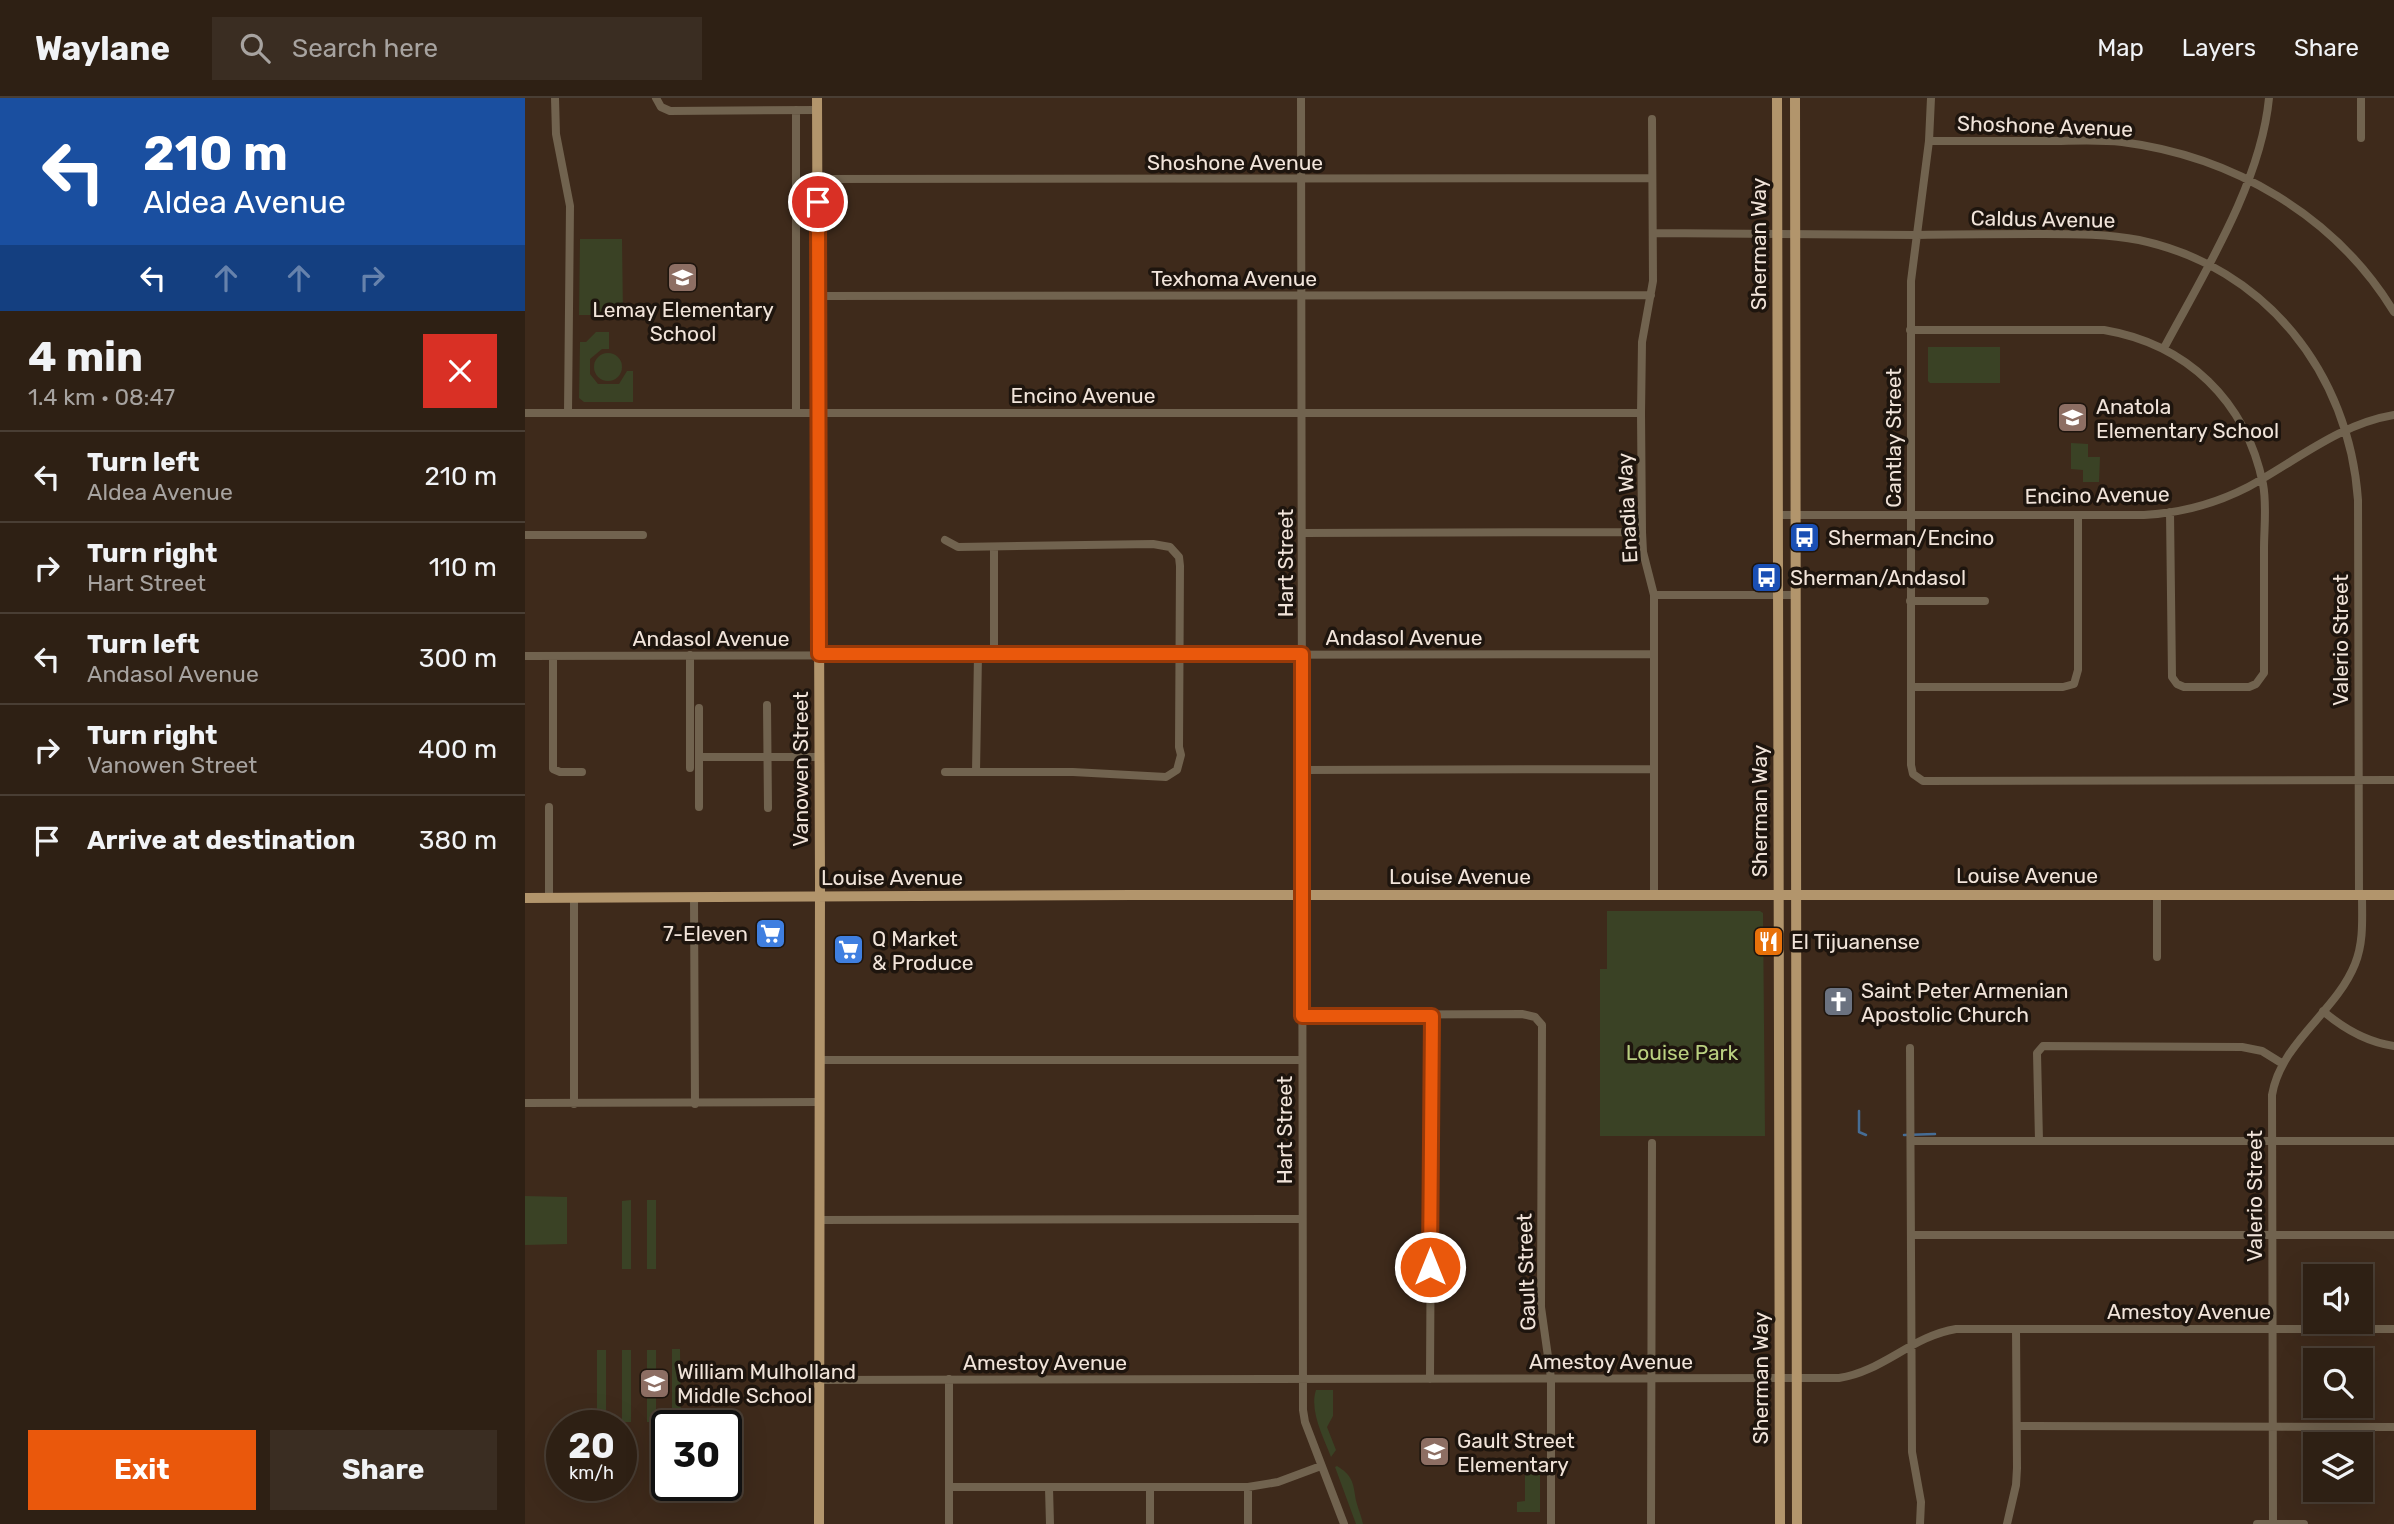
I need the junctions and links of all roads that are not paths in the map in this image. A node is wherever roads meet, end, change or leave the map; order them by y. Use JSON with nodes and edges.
{"nodes":[{"id":1,"x":555,"y":98,"type":"edge"},
{"id":2,"x":656,"y":98,"type":"edge"},
{"id":3,"x":817,"y":98,"type":"edge"},
{"id":4,"x":1301,"y":98,"type":"edge"},
{"id":5,"x":1777,"y":98,"type":"edge"},
{"id":6,"x":1795,"y":98,"type":"edge"},
{"id":7,"x":1931,"y":98,"type":"edge"},
{"id":8,"x":2269,"y":98,"type":"edge"},
{"id":9,"x":2361,"y":98,"type":"edge"},
{"id":10,"x":796,"y":110,"type":"junction"},
{"id":11,"x":817,"y":110,"type":"junction"},
{"id":12,"x":1652,"y":119,"type":"dead end"},
{"id":13,"x":2361,"y":138,"type":"dead end"},
{"id":14,"x":1929,"y":141,"type":"junction"},
{"id":15,"x":1652,"y":178,"type":"junction"},
{"id":16,"x":818,"y":179,"type":"junction"},
{"id":17,"x":1301,"y":179,"type":"junction"},
{"id":18,"x":2249,"y":179,"type":"junction"},
{"id":19,"x":1653,"y":233,"type":"junction"},
{"id":20,"x":1777,"y":234,"type":"junction"},
{"id":21,"x":1795,"y":234,"type":"junction"},
{"id":22,"x":1916,"y":234,"type":"junction"},
{"id":23,"x":2207,"y":265,"type":"junction"},
{"id":24,"x":1651,"y":295,"type":"junction"},
{"id":25,"x":818,"y":296,"type":"junction"},
{"id":26,"x":1301,"y":296,"type":"junction"},
{"id":27,"x":2394,"y":312,"type":"edge"},
{"id":28,"x":1910,"y":330,"type":"junction"},
{"id":29,"x":2164,"y":348,"type":"junction"},
{"id":30,"x":1302,"y":412,"type":"junction"},
{"id":31,"x":525,"y":413,"type":"edge"},
{"id":32,"x":568,"y":413,"type":"junction"},
{"id":33,"x":796,"y":413,"type":"junction"},
{"id":34,"x":818,"y":413,"type":"junction"},
{"id":35,"x":1641,"y":413,"type":"junction"},
{"id":36,"x":2394,"y":415,"type":"edge"},
{"id":37,"x":2346,"y":429,"type":"junction"},
{"id":38,"x":2261,"y":478,"type":"junction"},
{"id":39,"x":2170,"y":512,"type":"junction"},
{"id":40,"x":1910,"y":514,"type":"junction"},
{"id":41,"x":1778,"y":515,"type":"junction"},
{"id":42,"x":1796,"y":515,"type":"junction"},
{"id":43,"x":2078,"y":515,"type":"junction"},
{"id":44,"x":1642,"y":532,"type":"junction"},
{"id":45,"x":1302,"y":533,"type":"junction"},
{"id":46,"x":643,"y":534,"type":"dead end"},
{"id":47,"x":525,"y":535,"type":"edge"},
{"id":48,"x":945,"y":540,"type":"dead end"},
{"id":49,"x":994,"y":547,"type":"junction"},
{"id":50,"x":1654,"y":595,"type":"junction"},
{"id":51,"x":1778,"y":595,"type":"junction"},
{"id":52,"x":1795,"y":595,"type":"junction"},
{"id":53,"x":1910,"y":601,"type":"junction"},
{"id":54,"x":1985,"y":601,"type":"dead end"},
{"id":55,"x":819,"y":654,"type":"junction"},
{"id":56,"x":1302,"y":654,"type":"junction"},
{"id":57,"x":1653,"y":654,"type":"junction"},
{"id":58,"x":690,"y":655,"type":"junction"},
{"id":59,"x":978,"y":655,"type":"junction"},
{"id":60,"x":994,"y":655,"type":"junction"},
{"id":61,"x":1179,"y":655,"type":"junction"},
{"id":62,"x":525,"y":656,"type":"edge"},
{"id":63,"x":553,"y":656,"type":"junction"},
{"id":64,"x":1911,"y":687,"type":"junction"},
{"id":65,"x":767,"y":705,"type":"dead end"},
{"id":66,"x":699,"y":708,"type":"dead end"},
{"id":67,"x":699,"y":757,"type":"junction"},
{"id":68,"x":767,"y":757,"type":"junction"},
{"id":69,"x":819,"y":757,"type":"junction"},
{"id":70,"x":690,"y":768,"type":"dead end"},
{"id":71,"x":1654,"y":769,"type":"junction"},
{"id":72,"x":1302,"y":770,"type":"junction"},
{"id":73,"x":582,"y":772,"type":"dead end"},
{"id":74,"x":945,"y":772,"type":"dead end"},
{"id":75,"x":976,"y":772,"type":"junction"},
{"id":76,"x":2358,"y":780,"type":"junction"},
{"id":77,"x":2394,"y":780,"type":"edge"},
{"id":78,"x":549,"y":807,"type":"dead end"},
{"id":79,"x":699,"y":807,"type":"dead end"},
{"id":80,"x":768,"y":808,"type":"dead end"},
{"id":81,"x":1302,"y":895,"type":"junction"},
{"id":82,"x":1654,"y":895,"type":"junction"},
{"id":83,"x":1779,"y":895,"type":"junction"},
{"id":84,"x":1796,"y":895,"type":"junction"},
{"id":85,"x":2157,"y":895,"type":"junction"},
{"id":86,"x":2360,"y":895,"type":"junction"},
{"id":87,"x":2394,"y":895,"type":"edge"},
{"id":88,"x":820,"y":896,"type":"junction"},
{"id":89,"x":525,"y":898,"type":"edge"},
{"id":90,"x":549,"y":898,"type":"junction"},
{"id":91,"x":574,"y":898,"type":"junction"},
{"id":92,"x":694,"y":898,"type":"junction"},
{"id":93,"x":2157,"y":957,"type":"dead end"},
{"id":94,"x":2323,"y":1011,"type":"junction"},
{"id":95,"x":1302,"y":1016,"type":"junction"},
{"id":96,"x":1432,"y":1016,"type":"junction"},
{"id":97,"x":2394,"y":1046,"type":"edge"},
{"id":98,"x":1910,"y":1048,"type":"dead end"},
{"id":99,"x":1301,"y":1059,"type":"junction"},
{"id":100,"x":819,"y":1060,"type":"junction"},
{"id":101,"x":2283,"y":1064,"type":"junction"},
{"id":102,"x":819,"y":1102,"type":"junction"},
{"id":103,"x":525,"y":1103,"type":"edge"},
{"id":104,"x":574,"y":1104,"type":"junction"},
{"id":105,"x":695,"y":1104,"type":"junction"},
{"id":106,"x":1911,"y":1141,"type":"junction"},
{"id":107,"x":2039,"y":1141,"type":"junction"},
{"id":108,"x":2271,"y":1141,"type":"junction"},
{"id":109,"x":2394,"y":1141,"type":"edge"},
{"id":110,"x":1652,"y":1143,"type":"dead end"},
{"id":111,"x":1302,"y":1219,"type":"junction"},
{"id":112,"x":819,"y":1220,"type":"junction"},
{"id":113,"x":1911,"y":1235,"type":"junction"},
{"id":114,"x":2272,"y":1235,"type":"junction"},
{"id":115,"x":2394,"y":1235,"type":"edge"},
{"id":116,"x":2016,"y":1329,"type":"junction"},
{"id":117,"x":2272,"y":1329,"type":"junction"},
{"id":118,"x":2394,"y":1329,"type":"edge"},
{"id":119,"x":1910,"y":1345,"type":"junction"},
{"id":120,"x":1430,"y":1378,"type":"junction"},
{"id":121,"x":1551,"y":1378,"type":"junction"},
{"id":122,"x":1650,"y":1378,"type":"junction"},
{"id":123,"x":1779,"y":1378,"type":"junction"},
{"id":124,"x":1796,"y":1378,"type":"junction"},
{"id":125,"x":949,"y":1379,"type":"junction"},
{"id":126,"x":1303,"y":1379,"type":"junction"},
{"id":127,"x":818,"y":1380,"type":"junction"},
{"id":128,"x":2017,"y":1426,"type":"junction"},
{"id":129,"x":2271,"y":1427,"type":"junction"},
{"id":130,"x":2394,"y":1427,"type":"edge"},
{"id":131,"x":1321,"y":1466,"type":"junction"},
{"id":132,"x":1150,"y":1487,"type":"junction"},
{"id":133,"x":949,"y":1488,"type":"junction"},
{"id":134,"x":1049,"y":1488,"type":"junction"},
{"id":135,"x":1248,"y":1488,"type":"junction"},
{"id":136,"x":2273,"y":1523,"type":"edge"},
{"id":137,"x":819,"y":1524,"type":"edge"},
{"id":138,"x":949,"y":1524,"type":"edge"},
{"id":139,"x":1050,"y":1524,"type":"edge"},
{"id":140,"x":1150,"y":1524,"type":"edge"},
{"id":141,"x":1248,"y":1524,"type":"edge"},
{"id":142,"x":1344,"y":1524,"type":"edge"},
{"id":143,"x":1551,"y":1524,"type":"edge"},
{"id":144,"x":1651,"y":1524,"type":"edge"},
{"id":145,"x":1780,"y":1524,"type":"edge"},
{"id":146,"x":1797,"y":1524,"type":"edge"},
{"id":147,"x":1920,"y":1524,"type":"edge"},
{"id":148,"x":2007,"y":1524,"type":"edge"},
{"id":149,"x":2257,"y":1524,"type":"edge"},
{"id":150,"x":2304,"y":1524,"type":"edge"}],
"edges":[{"from":1,"to":32,"type":"street"},
{"from":2,"to":10,"type":"street"},
{"from":3,"to":11,"type":"main road","name":"Vanowen Street"},
{"from":4,"to":17,"type":"street","name":"Hart Street"},
{"from":5,"to":20,"type":"main road","name":"Sherman Way"},
{"from":6,"to":21,"type":"main road","name":"Sherman Way"},
{"from":7,"to":14,"type":"street","name":"Cantlay Street"},
{"from":8,"to":18,"type":"street"},
{"from":9,"to":13,"type":"street"},
{"from":10,"to":11,"type":"street"},
{"from":10,"to":33,"type":"street"},
{"from":11,"to":16,"type":"main road","name":"Vanowen Street"},
{"from":12,"to":15,"type":"street","name":"Enadia Way"},
{"from":14,"to":18,"type":"street","name":"Shoshone Avenue"},
{"from":14,"to":22,"type":"street","name":"Cantlay Street"},
{"from":15,"to":17,"type":"street","name":"Shoshone Avenue"},
{"from":15,"to":19,"type":"street","name":"Enadia Way"},
{"from":16,"to":17,"type":"street","name":"Shoshone Avenue"},
{"from":16,"to":25,"type":"main road","name":"Vanowen Street"},
{"from":17,"to":26,"type":"street","name":"Hart Street"},
{"from":18,"to":23,"type":"street"},
{"from":18,"to":27,"type":"street","name":"Shoshone Avenue"},
{"from":19,"to":20,"type":"street","name":"Caldus Avenue"},
{"from":19,"to":24,"type":"street","name":"Enadia Way"},
{"from":20,"to":21,"type":"street","name":"Caldus Avenue"},
{"from":20,"to":41,"type":"main road","name":"Sherman Way"},
{"from":21,"to":22,"type":"street","name":"Caldus Avenue"},
{"from":21,"to":42,"type":"main road","name":"Sherman Way"},
{"from":22,"to":23,"type":"street","name":"Caldus Avenue"},
{"from":22,"to":28,"type":"street","name":"Cantlay Street"},
{"from":23,"to":29,"type":"street"},
{"from":23,"to":37,"type":"street","name":"Caldus Avenue"},
{"from":24,"to":26,"type":"street","name":"Texhoma Avenue"},
{"from":24,"to":35,"type":"street","name":"Enadia Way"},
{"from":25,"to":26,"type":"street","name":"Texhoma Avenue"},
{"from":25,"to":34,"type":"main road","name":"Vanowen Street"},
{"from":26,"to":30,"type":"street","name":"Hart Street"},
{"from":28,"to":29,"type":"street"},
{"from":28,"to":40,"type":"street","name":"Cantlay Street"},
{"from":29,"to":38,"type":"street"},
{"from":30,"to":34,"type":"street","name":"Encino Avenue"},
{"from":30,"to":35,"type":"street","name":"Encino Avenue"},
{"from":30,"to":45,"type":"street","name":"Hart Street"},
{"from":31,"to":32,"type":"street","name":"Encino Avenue"},
{"from":32,"to":33,"type":"street","name":"Encino Avenue"},
{"from":33,"to":34,"type":"street","name":"Encino Avenue"},
{"from":34,"to":55,"type":"main road","name":"Vanowen Street"},
{"from":35,"to":44,"type":"street","name":"Enadia Way"},
{"from":36,"to":37,"type":"street","name":"Encino Avenue"},
{"from":37,"to":38,"type":"street","name":"Encino Avenue"},
{"from":37,"to":76,"type":"street","name":"Valerio Street"},
{"from":38,"to":39,"type":"street","name":"Encino Avenue"},
{"from":38,"to":39,"type":"street"},
{"from":39,"to":43,"type":"street","name":"Encino Avenue"},
{"from":40,"to":42,"type":"street","name":"Encino Avenue"},
{"from":40,"to":43,"type":"street","name":"Encino Avenue"},
{"from":40,"to":53,"type":"street","name":"Cantlay Street"},
{"from":41,"to":42,"type":"street","name":"Encino Avenue"},
{"from":41,"to":51,"type":"main road","name":"Sherman Way"},
{"from":42,"to":52,"type":"main road","name":"Sherman Way"},
{"from":43,"to":64,"type":"street"},
{"from":44,"to":45,"type":"street"},
{"from":44,"to":50,"type":"street","name":"Enadia Way"},
{"from":45,"to":56,"type":"street","name":"Hart Street"},
{"from":46,"to":47,"type":"street"},
{"from":48,"to":49,"type":"street"},
{"from":49,"to":60,"type":"street"},
{"from":49,"to":61,"type":"street"},
{"from":50,"to":51,"type":"street"},
{"from":50,"to":57,"type":"street","name":"Enadia Way"},
{"from":51,"to":52,"type":"street"},
{"from":51,"to":83,"type":"main road","name":"Sherman Way"},
{"from":52,"to":84,"type":"main road","name":"Sherman Way"},
{"from":53,"to":54,"type":"street"},
{"from":53,"to":64,"type":"street","name":"Cantlay Street"},
{"from":55,"to":58,"type":"street","name":"Andasol Avenue"},
{"from":55,"to":59,"type":"street","name":"Andasol Avenue"},
{"from":55,"to":69,"type":"main road","name":"Vanowen Street"},
{"from":56,"to":57,"type":"street","name":"Andasol Avenue"},
{"from":56,"to":61,"type":"street","name":"Andasol Avenue"},
{"from":56,"to":72,"type":"street","name":"Hart Street"},
{"from":57,"to":71,"type":"street","name":"Enadia Way"},
{"from":58,"to":63,"type":"street","name":"Andasol Avenue"},
{"from":58,"to":70,"type":"street"},
{"from":59,"to":60,"type":"street","name":"Andasol Avenue"},
{"from":59,"to":75,"type":"street"},
{"from":60,"to":61,"type":"street","name":"Andasol Avenue"},
{"from":61,"to":75,"type":"street"},
{"from":62,"to":63,"type":"street","name":"Andasol Avenue"},
{"from":63,"to":73,"type":"street"},
{"from":64,"to":76,"type":"street","name":"Cantlay Street"},
{"from":65,"to":68,"type":"street"},
{"from":66,"to":67,"type":"street"},
{"from":67,"to":68,"type":"street"},
{"from":67,"to":79,"type":"street"},
{"from":68,"to":69,"type":"street"},
{"from":68,"to":80,"type":"street"},
{"from":69,"to":88,"type":"main road","name":"Vanowen Street"},
{"from":71,"to":72,"type":"street"},
{"from":71,"to":82,"type":"street","name":"Enadia Way"},
{"from":72,"to":81,"type":"street","name":"Hart Street"},
{"from":74,"to":75,"type":"street"},
{"from":76,"to":77,"type":"street"},
{"from":76,"to":86,"type":"street","name":"Valerio Street"},
{"from":78,"to":90,"type":"street"},
{"from":81,"to":82,"type":"main road","name":"Louise Avenue"},
{"from":81,"to":88,"type":"main road","name":"Louise Avenue"},
{"from":81,"to":95,"type":"street","name":"Hart Street"},
{"from":82,"to":83,"type":"main road","name":"Louise Avenue"},
{"from":83,"to":84,"type":"main road","name":"Louise Avenue"},
{"from":83,"to":123,"type":"main road","name":"Sherman Way"},
{"from":84,"to":85,"type":"main road","name":"Louise Avenue"},
{"from":84,"to":124,"type":"main road","name":"Sherman Way"},
{"from":85,"to":86,"type":"main road","name":"Louise Avenue"},
{"from":85,"to":93,"type":"street"},
{"from":86,"to":87,"type":"main road","name":"Louise Avenue"},
{"from":86,"to":94,"type":"street","name":"Valerio Street"},
{"from":88,"to":92,"type":"main road","name":"Louise Avenue"},
{"from":88,"to":100,"type":"main road","name":"Vanowen Street"},
{"from":89,"to":90,"type":"main road","name":"Louise Avenue"},
{"from":90,"to":91,"type":"main road","name":"Louise Avenue"},
{"from":91,"to":92,"type":"main road","name":"Louise Avenue"},
{"from":91,"to":104,"type":"street"},
{"from":92,"to":105,"type":"street"},
{"from":94,"to":97,"type":"street"},
{"from":94,"to":101,"type":"street","name":"Valerio Street"},
{"from":95,"to":96,"type":"street"},
{"from":95,"to":99,"type":"street","name":"Hart Street"},
{"from":96,"to":120,"type":"street"},
{"from":96,"to":121,"type":"street","name":"Gault Street"},
{"from":98,"to":106,"type":"street"},
{"from":99,"to":100,"type":"street"},
{"from":99,"to":111,"type":"street","name":"Hart Street"},
{"from":100,"to":102,"type":"main road","name":"Vanowen Street"},
{"from":101,"to":107,"type":"street"},
{"from":101,"to":108,"type":"street","name":"Valerio Street"},
{"from":102,"to":105,"type":"street"},
{"from":102,"to":112,"type":"main road","name":"Vanowen Street"},
{"from":103,"to":104,"type":"street"},
{"from":104,"to":105,"type":"street"},
{"from":106,"to":107,"type":"street"},
{"from":106,"to":113,"type":"street"},
{"from":107,"to":108,"type":"street"},
{"from":108,"to":109,"type":"street"},
{"from":108,"to":114,"type":"street","name":"Valerio Street"},
{"from":110,"to":122,"type":"street"},
{"from":111,"to":112,"type":"street"},
{"from":111,"to":126,"type":"street","name":"Hart Street"},
{"from":112,"to":127,"type":"main road","name":"Vanowen Street"},
{"from":113,"to":114,"type":"street"},
{"from":113,"to":119,"type":"street"},
{"from":114,"to":115,"type":"street"},
{"from":114,"to":117,"type":"street","name":"Valerio Street"},
{"from":116,"to":117,"type":"street","name":"Amestoy Avenue"},
{"from":116,"to":119,"type":"street","name":"Amestoy Avenue"},
{"from":116,"to":128,"type":"street"},
{"from":117,"to":118,"type":"street","name":"Amestoy Avenue"},
{"from":117,"to":129,"type":"street","name":"Valerio Street"},
{"from":119,"to":124,"type":"street","name":"Amestoy Avenue"},
{"from":119,"to":147,"type":"street"},
{"from":120,"to":121,"type":"street","name":"Amestoy Avenue"},
{"from":120,"to":126,"type":"street","name":"Amestoy Avenue"},
{"from":121,"to":122,"type":"street","name":"Amestoy Avenue"},
{"from":121,"to":143,"type":"street","name":"Gault Street"},
{"from":122,"to":123,"type":"street","name":"Amestoy Avenue"},
{"from":122,"to":144,"type":"street"},
{"from":123,"to":124,"type":"street","name":"Amestoy Avenue"},
{"from":123,"to":145,"type":"main road","name":"Sherman Way"},
{"from":124,"to":146,"type":"main road","name":"Sherman Way"},
{"from":125,"to":126,"type":"street","name":"Amestoy Avenue"},
{"from":125,"to":127,"type":"street","name":"Amestoy Avenue"},
{"from":125,"to":133,"type":"street"},
{"from":126,"to":131,"type":"street","name":"Hart Street"},
{"from":127,"to":137,"type":"main road","name":"Vanowen Street"},
{"from":128,"to":129,"type":"street"},
{"from":128,"to":148,"type":"street"},
{"from":129,"to":130,"type":"street"},
{"from":129,"to":136,"type":"street","name":"Valerio Street"},
{"from":131,"to":135,"type":"street"},
{"from":131,"to":142,"type":"street","name":"Hart Street"},
{"from":132,"to":134,"type":"street"},
{"from":132,"to":135,"type":"street"},
{"from":132,"to":140,"type":"street"},
{"from":133,"to":134,"type":"street"},
{"from":133,"to":138,"type":"street"},
{"from":134,"to":139,"type":"street"},
{"from":135,"to":141,"type":"street"},
{"from":136,"to":149,"type":"street"},
{"from":136,"to":150,"type":"street"}]}
